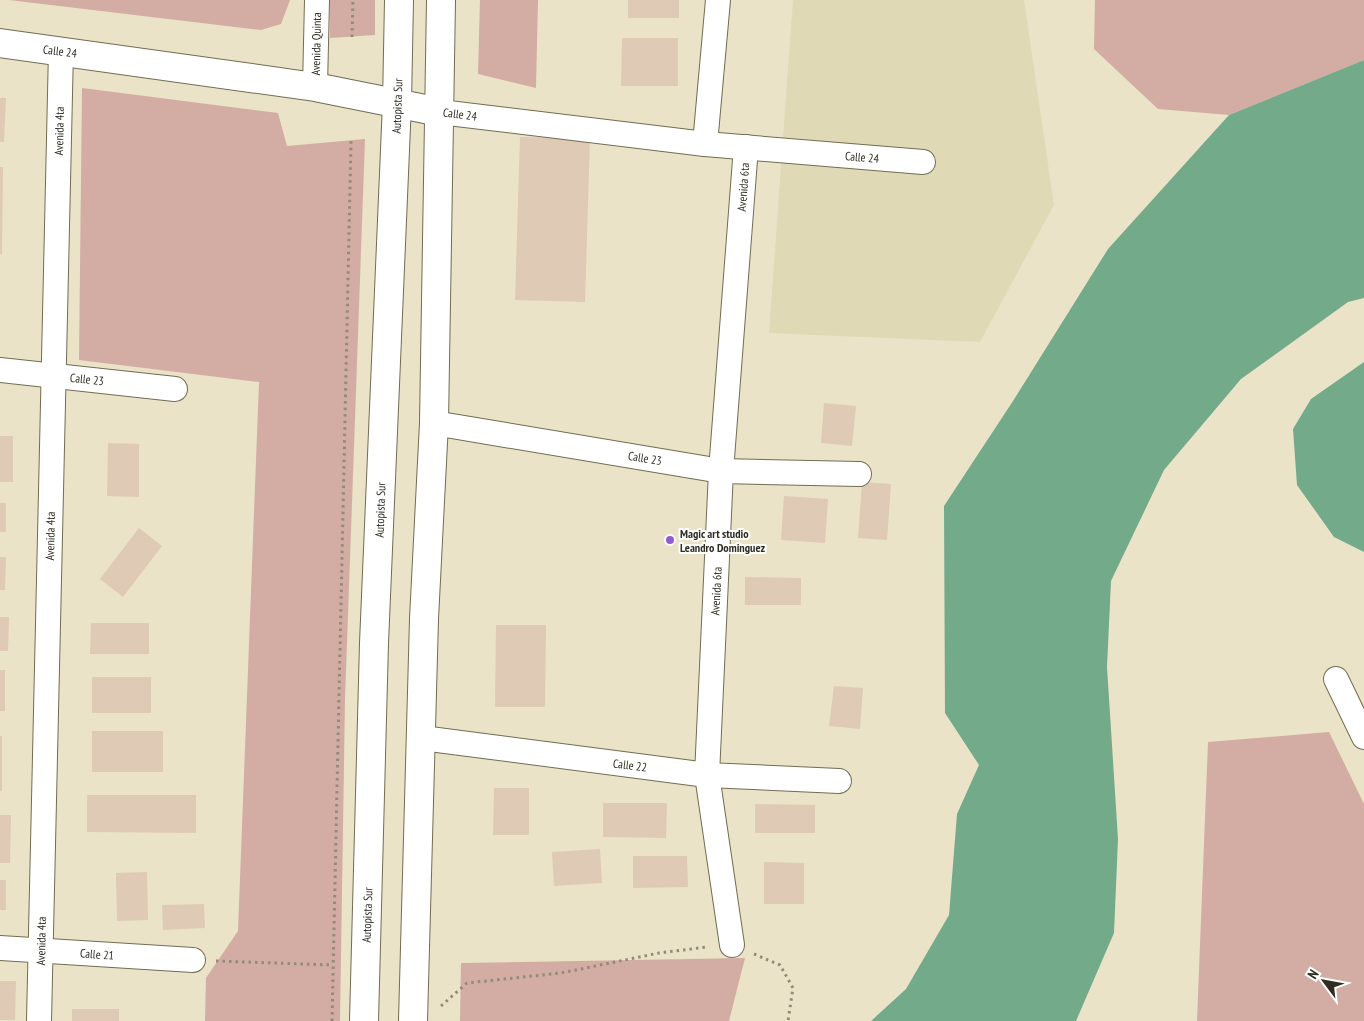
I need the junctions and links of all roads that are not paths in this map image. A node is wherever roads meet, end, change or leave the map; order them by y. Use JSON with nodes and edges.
{"nodes":[{"id":1,"x":317,"y":0,"type":"edge"},
{"id":2,"x":399,"y":0,"type":"edge"},
{"id":3,"x":441,"y":0,"type":"edge"},
{"id":4,"x":718,"y":0,"type":"edge"},
{"id":5,"x":0,"y":43,"type":"edge"},
{"id":6,"x":60,"y":50,"type":"junction"},
{"id":7,"x":315,"y":87,"type":"junction"},
{"id":8,"x":397,"y":103,"type":"junction"},
{"id":9,"x":440,"y":112,"type":"junction"},
{"id":10,"x":705,"y":144,"type":"junction"},
{"id":11,"x":746,"y":147,"type":"junction"},
{"id":12,"x":923,"y":162,"type":"dead end"},
{"id":13,"x":0,"y":370,"type":"edge"},
{"id":14,"x":53,"y":376,"type":"junction"},
{"id":15,"x":175,"y":389,"type":"dead end"},
{"id":16,"x":434,"y":423,"type":"junction"},
{"id":17,"x":722,"y":471,"type":"junction"},
{"id":18,"x":859,"y":474,"type":"dead end"},
{"id":19,"x":1336,"y":680,"type":"dead end"},
{"id":20,"x":1364,"y":737,"type":"edge"},
{"id":21,"x":422,"y":738,"type":"junction"},
{"id":22,"x":707,"y":775,"type":"junction"},
{"id":23,"x":839,"y":782,"type":"dead end"},
{"id":24,"x":732,"y":944,"type":"road end"},
{"id":25,"x":0,"y":948,"type":"edge"},
{"id":26,"x":41,"y":951,"type":"junction"},
{"id":27,"x":193,"y":960,"type":"road end"},
{"id":28,"x":39,"y":1021,"type":"edge"},
{"id":29,"x":364,"y":1021,"type":"edge"},
{"id":30,"x":413,"y":1021,"type":"edge"}],
"edges":[{"from":1,"to":7,"type":"street","name":"Avenida Quinta"},
{"from":2,"to":8,"type":"main road","name":"Autopista Sur"},
{"from":3,"to":9,"type":"main road"},
{"from":4,"to":10,"type":"street"},
{"from":5,"to":6,"type":"main road","name":"Calle 24"},
{"from":6,"to":7,"type":"main road","name":"Calle 24"},
{"from":6,"to":14,"type":"street","name":"Avenida 4ta"},
{"from":7,"to":8,"type":"main road","name":"Calle 24"},
{"from":8,"to":9,"type":"main road","name":"Calle 24"},
{"from":8,"to":29,"type":"main road","name":"Autopista Sur"},
{"from":9,"to":10,"type":"street","name":"Calle 24"},
{"from":9,"to":16,"type":"main road"},
{"from":10,"to":11,"type":"street","name":"Calle 24"},
{"from":11,"to":12,"type":"street","name":"Calle 24"},
{"from":11,"to":17,"type":"street","name":"Avenida 6ta"},
{"from":13,"to":14,"type":"street","name":"Calle 23"},
{"from":14,"to":15,"type":"street","name":"Calle 23"},
{"from":14,"to":26,"type":"street","name":"Avenida 4ta"},
{"from":16,"to":17,"type":"street","name":"Calle 23"},
{"from":16,"to":21,"type":"main road"},
{"from":17,"to":18,"type":"street","name":"Calle 23"},
{"from":17,"to":22,"type":"street","name":"Avenida 6ta"},
{"from":19,"to":20,"type":"street"},
{"from":21,"to":22,"type":"street","name":"Calle 22"},
{"from":21,"to":30,"type":"main road"},
{"from":22,"to":23,"type":"street","name":"Calle 22"},
{"from":22,"to":24,"type":"street","name":"Avenida 6ta"},
{"from":25,"to":26,"type":"street","name":"Calle 21"},
{"from":26,"to":27,"type":"street","name":"Calle 21"},
{"from":26,"to":28,"type":"street","name":"Avenida 4ta"}]}
